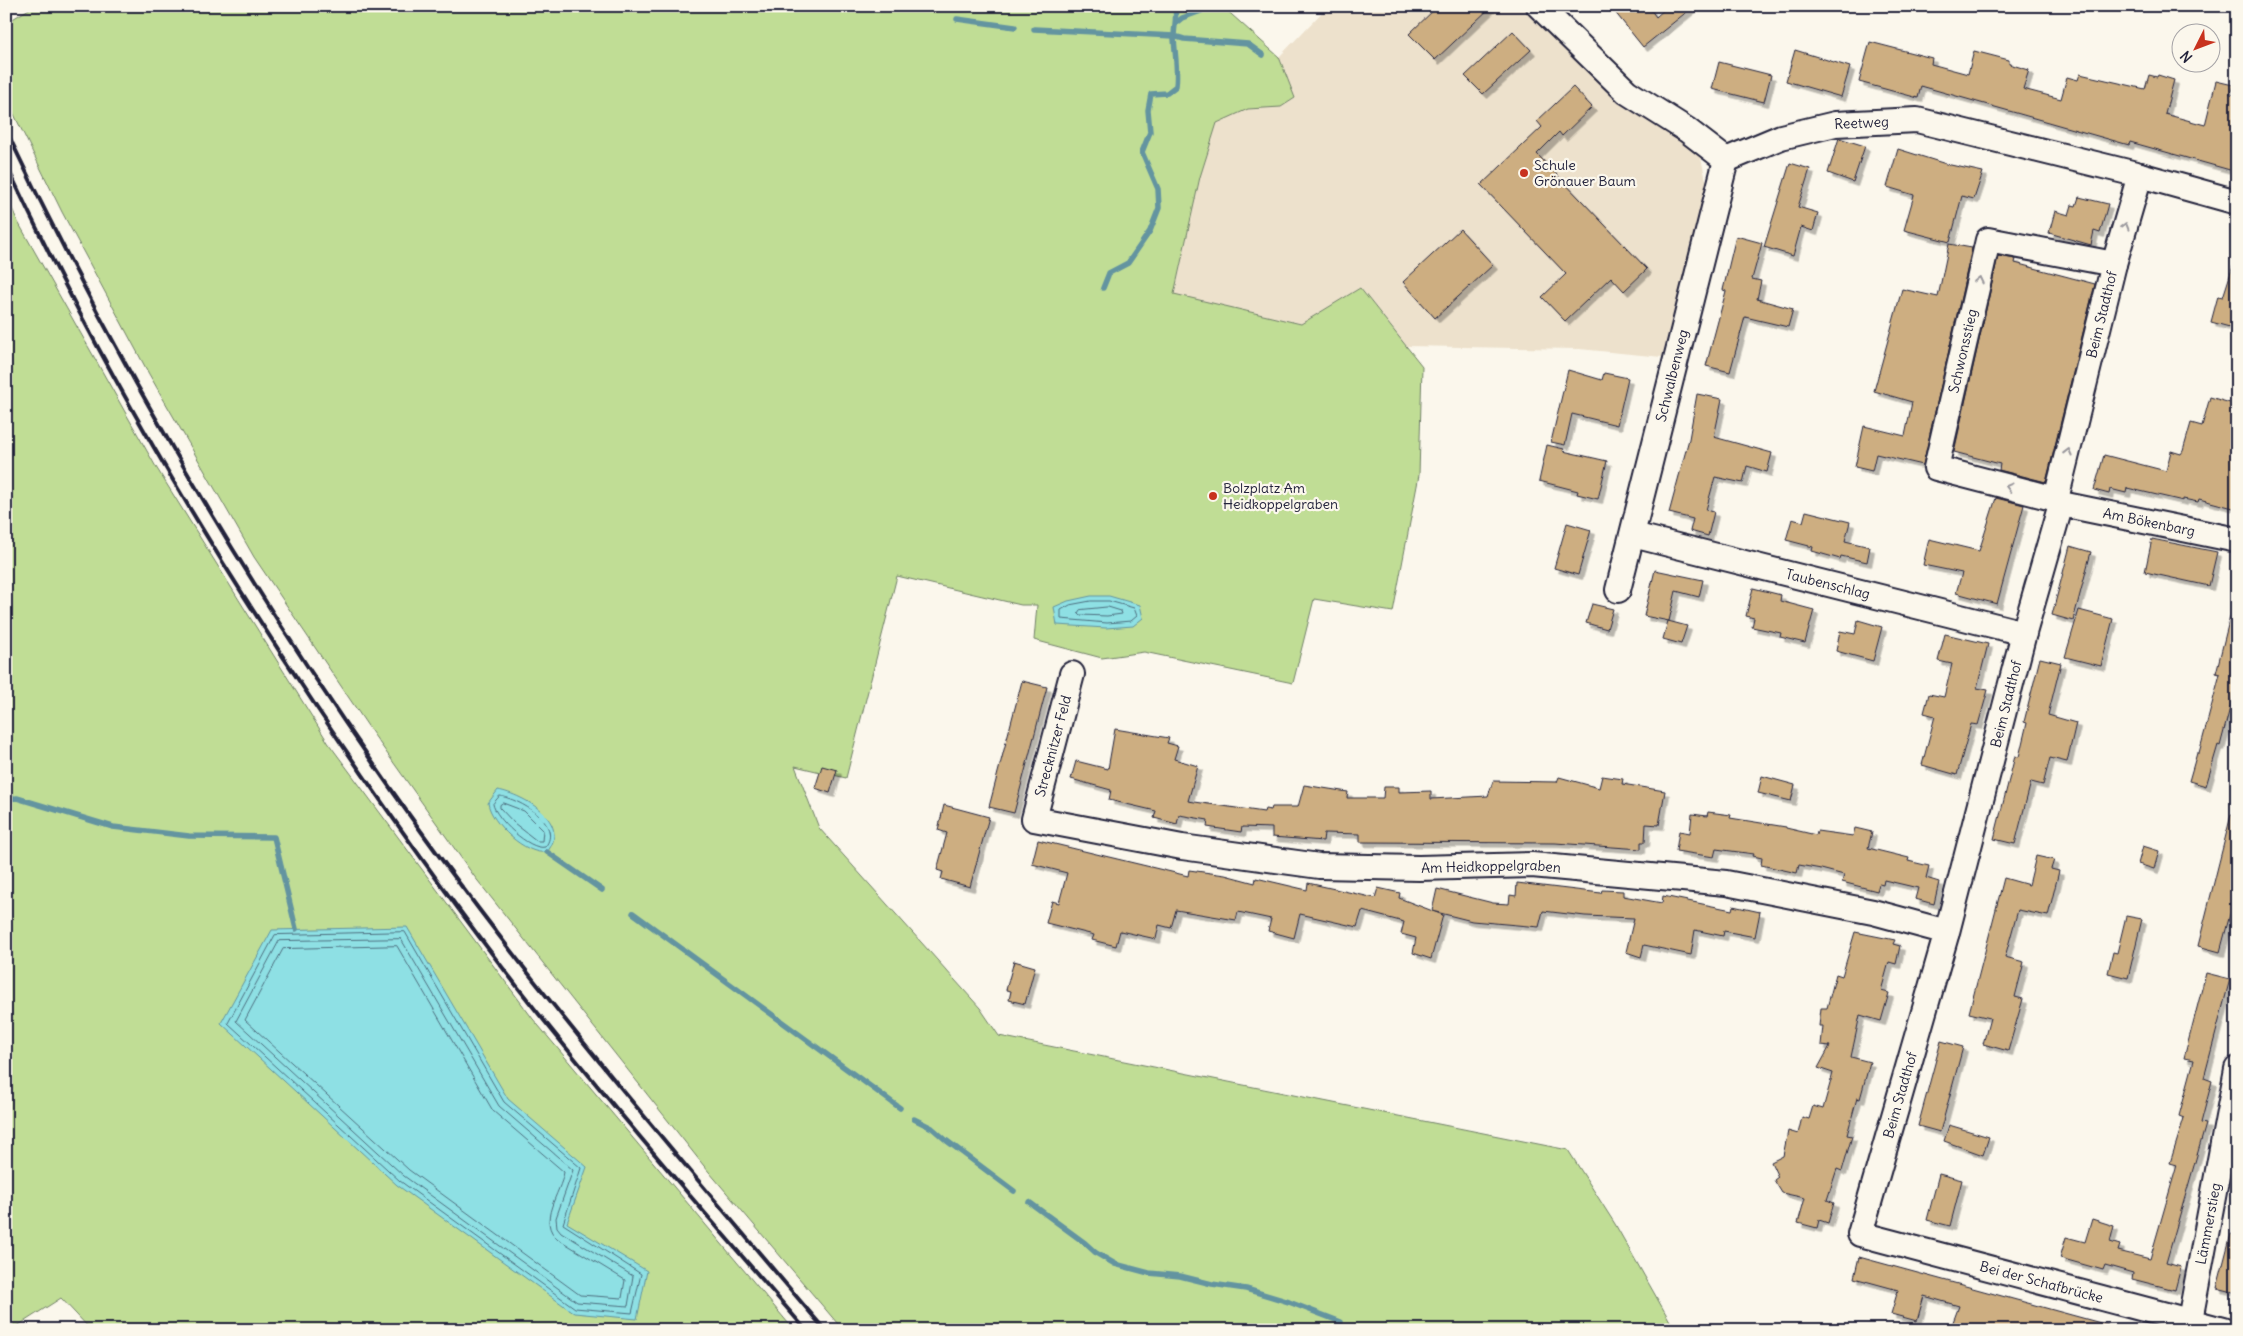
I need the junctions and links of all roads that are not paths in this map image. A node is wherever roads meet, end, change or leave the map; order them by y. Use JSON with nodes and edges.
{"nodes":[{"id":1,"x":1539,"y":6,"type":"edge"},
{"id":2,"x":1726,"y":160,"type":"junction"},
{"id":3,"x":2140,"y":175,"type":"junction"},
{"id":4,"x":2237,"y":202,"type":"edge"},
{"id":5,"x":2114,"y":264,"type":"junction"},
{"id":6,"x":2058,"y":502,"type":"junction"},
{"id":7,"x":1633,"y":536,"type":"junction"},
{"id":8,"x":2237,"y":540,"type":"edge"},
{"id":9,"x":1618,"y":590,"type":"dead end"},
{"id":10,"x":2024,"y":633,"type":"junction"},
{"id":11,"x":1072,"y":674,"type":"dead end"},
{"id":12,"x":1034,"y":818,"type":"joint"},
{"id":13,"x":1947,"y":932,"type":"junction"},
{"id":14,"x":2237,"y":1069,"type":"edge"},
{"id":15,"x":1860,"y":1234,"type":"joint"},
{"id":16,"x":2190,"y":1320,"type":"junction"},
{"id":17,"x":2223,"y":1330,"type":"edge"}],
"edges":[{"from":1,"to":2,"type":"street"},
{"from":2,"to":3,"type":"street","name":"Reetweg"},
{"from":2,"to":7,"type":"street","name":"Schwalbenweg"},
{"from":3,"to":4,"type":"street","name":"Reetweg"},
{"from":5,"to":3,"type":"street","name":"Beim Stadthof","one_way":true},
{"from":6,"to":5,"type":"street","name":"Beim Stadthof","one_way":true},
{"from":6,"to":5,"type":"street","name":"Schwonsstieg","one_way":true},
{"from":6,"to":8,"type":"street","name":"Am Bökenbarg"},
{"from":6,"to":10,"type":"street","name":"Beim Stadthof"},
{"from":7,"to":9,"type":"street","name":"Schwalbenweg"},
{"from":7,"to":10,"type":"street","name":"Taubenschlag"},
{"from":10,"to":13,"type":"street","name":"Beim Stadthof"},
{"from":11,"to":12,"type":"street","name":"Strecknitzer Feld"},
{"from":12,"to":13,"type":"street","name":"Am Heidkoppelgraben"},
{"from":13,"to":15,"type":"street","name":"Beim Stadthof"},
{"from":14,"to":16,"type":"street","name":"Lämmerstieg"},
{"from":15,"to":16,"type":"street","name":"Bei der Schafbrücke"},
{"from":16,"to":17,"type":"street","name":"Bei der Schafbrücke"}]}
